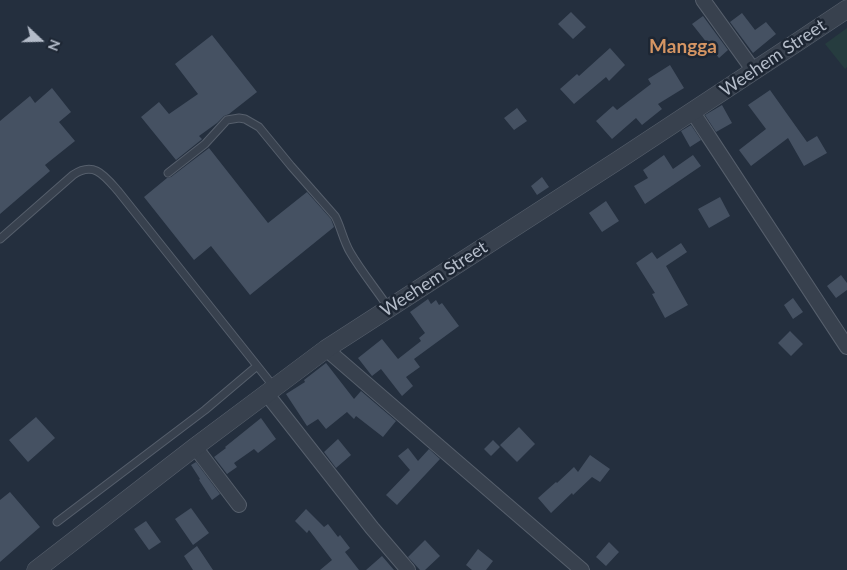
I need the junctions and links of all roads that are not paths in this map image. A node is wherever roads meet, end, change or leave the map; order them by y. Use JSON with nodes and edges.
{"nodes":[{"id":1,"x":703,"y":0,"type":"edge"},
{"id":2,"x":847,"y":9,"type":"edge"},
{"id":3,"x":754,"y":71,"type":"junction"},
{"id":4,"x":692,"y":111,"type":"junction"},
{"id":5,"x":168,"y":174,"type":"dead end"},
{"id":6,"x":0,"y":238,"type":"edge"},
{"id":7,"x":389,"y":308,"type":"junction"},
{"id":8,"x":847,"y":347,"type":"edge"},
{"id":9,"x":326,"y":349,"type":"junction"},
{"id":10,"x":257,"y":366,"type":"junction"},
{"id":11,"x":270,"y":390,"type":"junction"},
{"id":12,"x":195,"y":447,"type":"junction"},
{"id":13,"x":239,"y":505,"type":"dead end"},
{"id":14,"x":57,"y":522,"type":"dead end"},
{"id":15,"x":36,"y":570,"type":"edge"},
{"id":16,"x":408,"y":570,"type":"edge"},
{"id":17,"x":582,"y":570,"type":"edge"}],
"edges":[{"from":1,"to":3,"type":"street"},
{"from":2,"to":3,"type":"street","name":"Weehem Street"},
{"from":3,"to":4,"type":"street","name":"Weehem Street"},
{"from":4,"to":7,"type":"street","name":"Weehem Street"},
{"from":4,"to":8,"type":"street"},
{"from":5,"to":7,"type":"lane"},
{"from":6,"to":10,"type":"lane"},
{"from":7,"to":9,"type":"street","name":"Weehem Street"},
{"from":9,"to":11,"type":"street","name":"Weehem Street"},
{"from":9,"to":17,"type":"street"},
{"from":10,"to":11,"type":"lane"},
{"from":10,"to":14,"type":"lane"},
{"from":11,"to":12,"type":"street","name":"Weehem Street"},
{"from":11,"to":16,"type":"street"},
{"from":12,"to":13,"type":"street"},
{"from":12,"to":15,"type":"street","name":"Weehem Street"}]}
